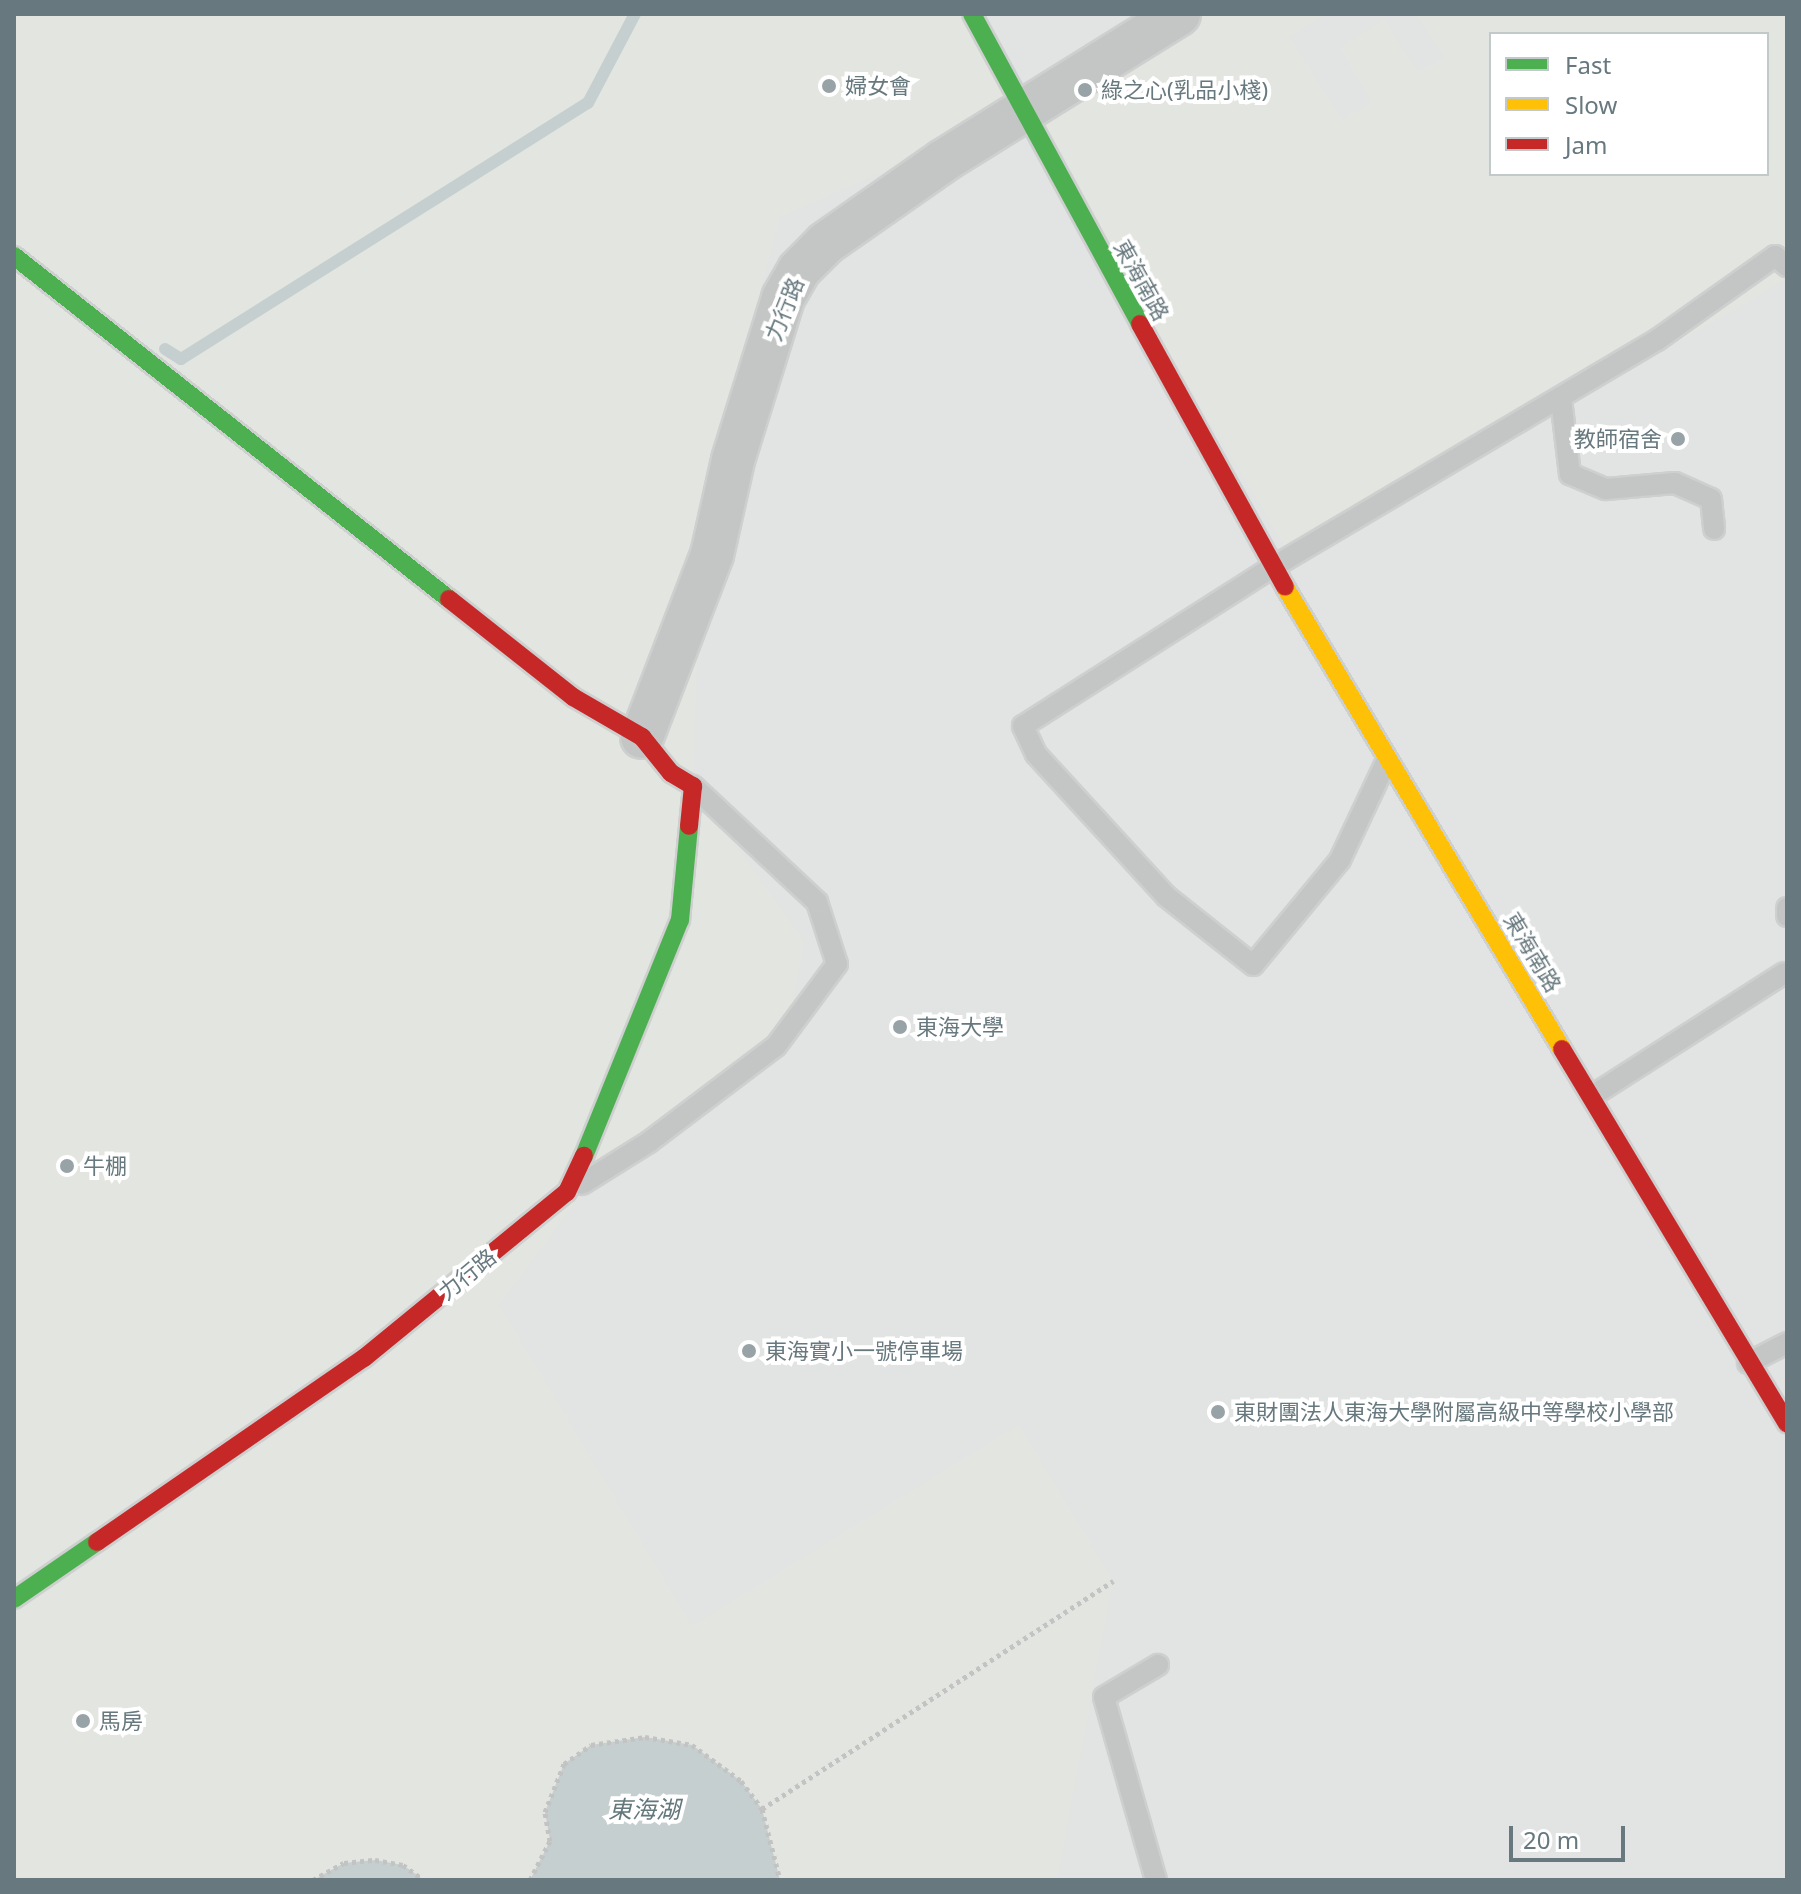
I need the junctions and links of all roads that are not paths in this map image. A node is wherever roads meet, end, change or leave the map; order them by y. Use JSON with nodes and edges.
{"nodes":[{"id":1,"x":972,"y":14,"type":"edge"},
{"id":2,"x":1179,"y":14,"type":"edge"},
{"id":3,"x":1022,"y":110,"type":"junction"},
{"id":4,"x":14,"y":256,"type":"edge"},
{"id":5,"x":1783,"y":257,"type":"edge"},
{"id":6,"x":1561,"y":399,"type":"junction"},
{"id":7,"x":1714,"y":529,"type":"dead end"},
{"id":8,"x":1273,"y":567,"type":"junction"},
{"id":9,"x":642,"y":737,"type":"junction"},
{"id":10,"x":1387,"y":760,"type":"junction"},
{"id":11,"x":693,"y":786,"type":"junction"},
{"id":12,"x":1787,"y":908,"type":"edge"},
{"id":13,"x":1787,"y":916,"type":"edge"},
{"id":14,"x":1784,"y":973,"type":"dead end"},
{"id":15,"x":1592,"y":1096,"type":"junction"},
{"id":16,"x":567,"y":1192,"type":"junction"},
{"id":17,"x":1787,"y":1343,"type":"edge"},
{"id":18,"x":1748,"y":1363,"type":"junction"},
{"id":19,"x":1787,"y":1424,"type":"edge"},
{"id":20,"x":14,"y":1599,"type":"edge"},
{"id":21,"x":1158,"y":1665,"type":"dead end"},
{"id":22,"x":1156,"y":1880,"type":"edge"}],
"edges":[{"from":1,"to":3,"type":"street","name":"東海南路"},
{"from":2,"to":3,"type":"street","name":"力行路"},
{"from":3,"to":8,"type":"street","name":"東海南路"},
{"from":3,"to":9,"type":"street","name":"力行路"},
{"from":4,"to":9,"type":"street"},
{"from":5,"to":6,"type":"lane"},
{"from":6,"to":7,"type":"lane"},
{"from":6,"to":8,"type":"lane"},
{"from":8,"to":10,"type":"street","name":"東海南路"},
{"from":8,"to":10,"type":"lane"},
{"from":9,"to":11,"type":"street"},
{"from":10,"to":15,"type":"street","name":"東海南路"},
{"from":11,"to":16,"type":"street","name":"力行路"},
{"from":11,"to":16,"type":"lane"},
{"from":12,"to":13,"type":"lane"},
{"from":14,"to":15,"type":"lane"},
{"from":15,"to":18,"type":"street","name":"東海南路"},
{"from":16,"to":20,"type":"street","name":"力行路"},
{"from":17,"to":18,"type":"lane"},
{"from":18,"to":19,"type":"street","name":"東海南路"},
{"from":21,"to":22,"type":"lane"}]}
